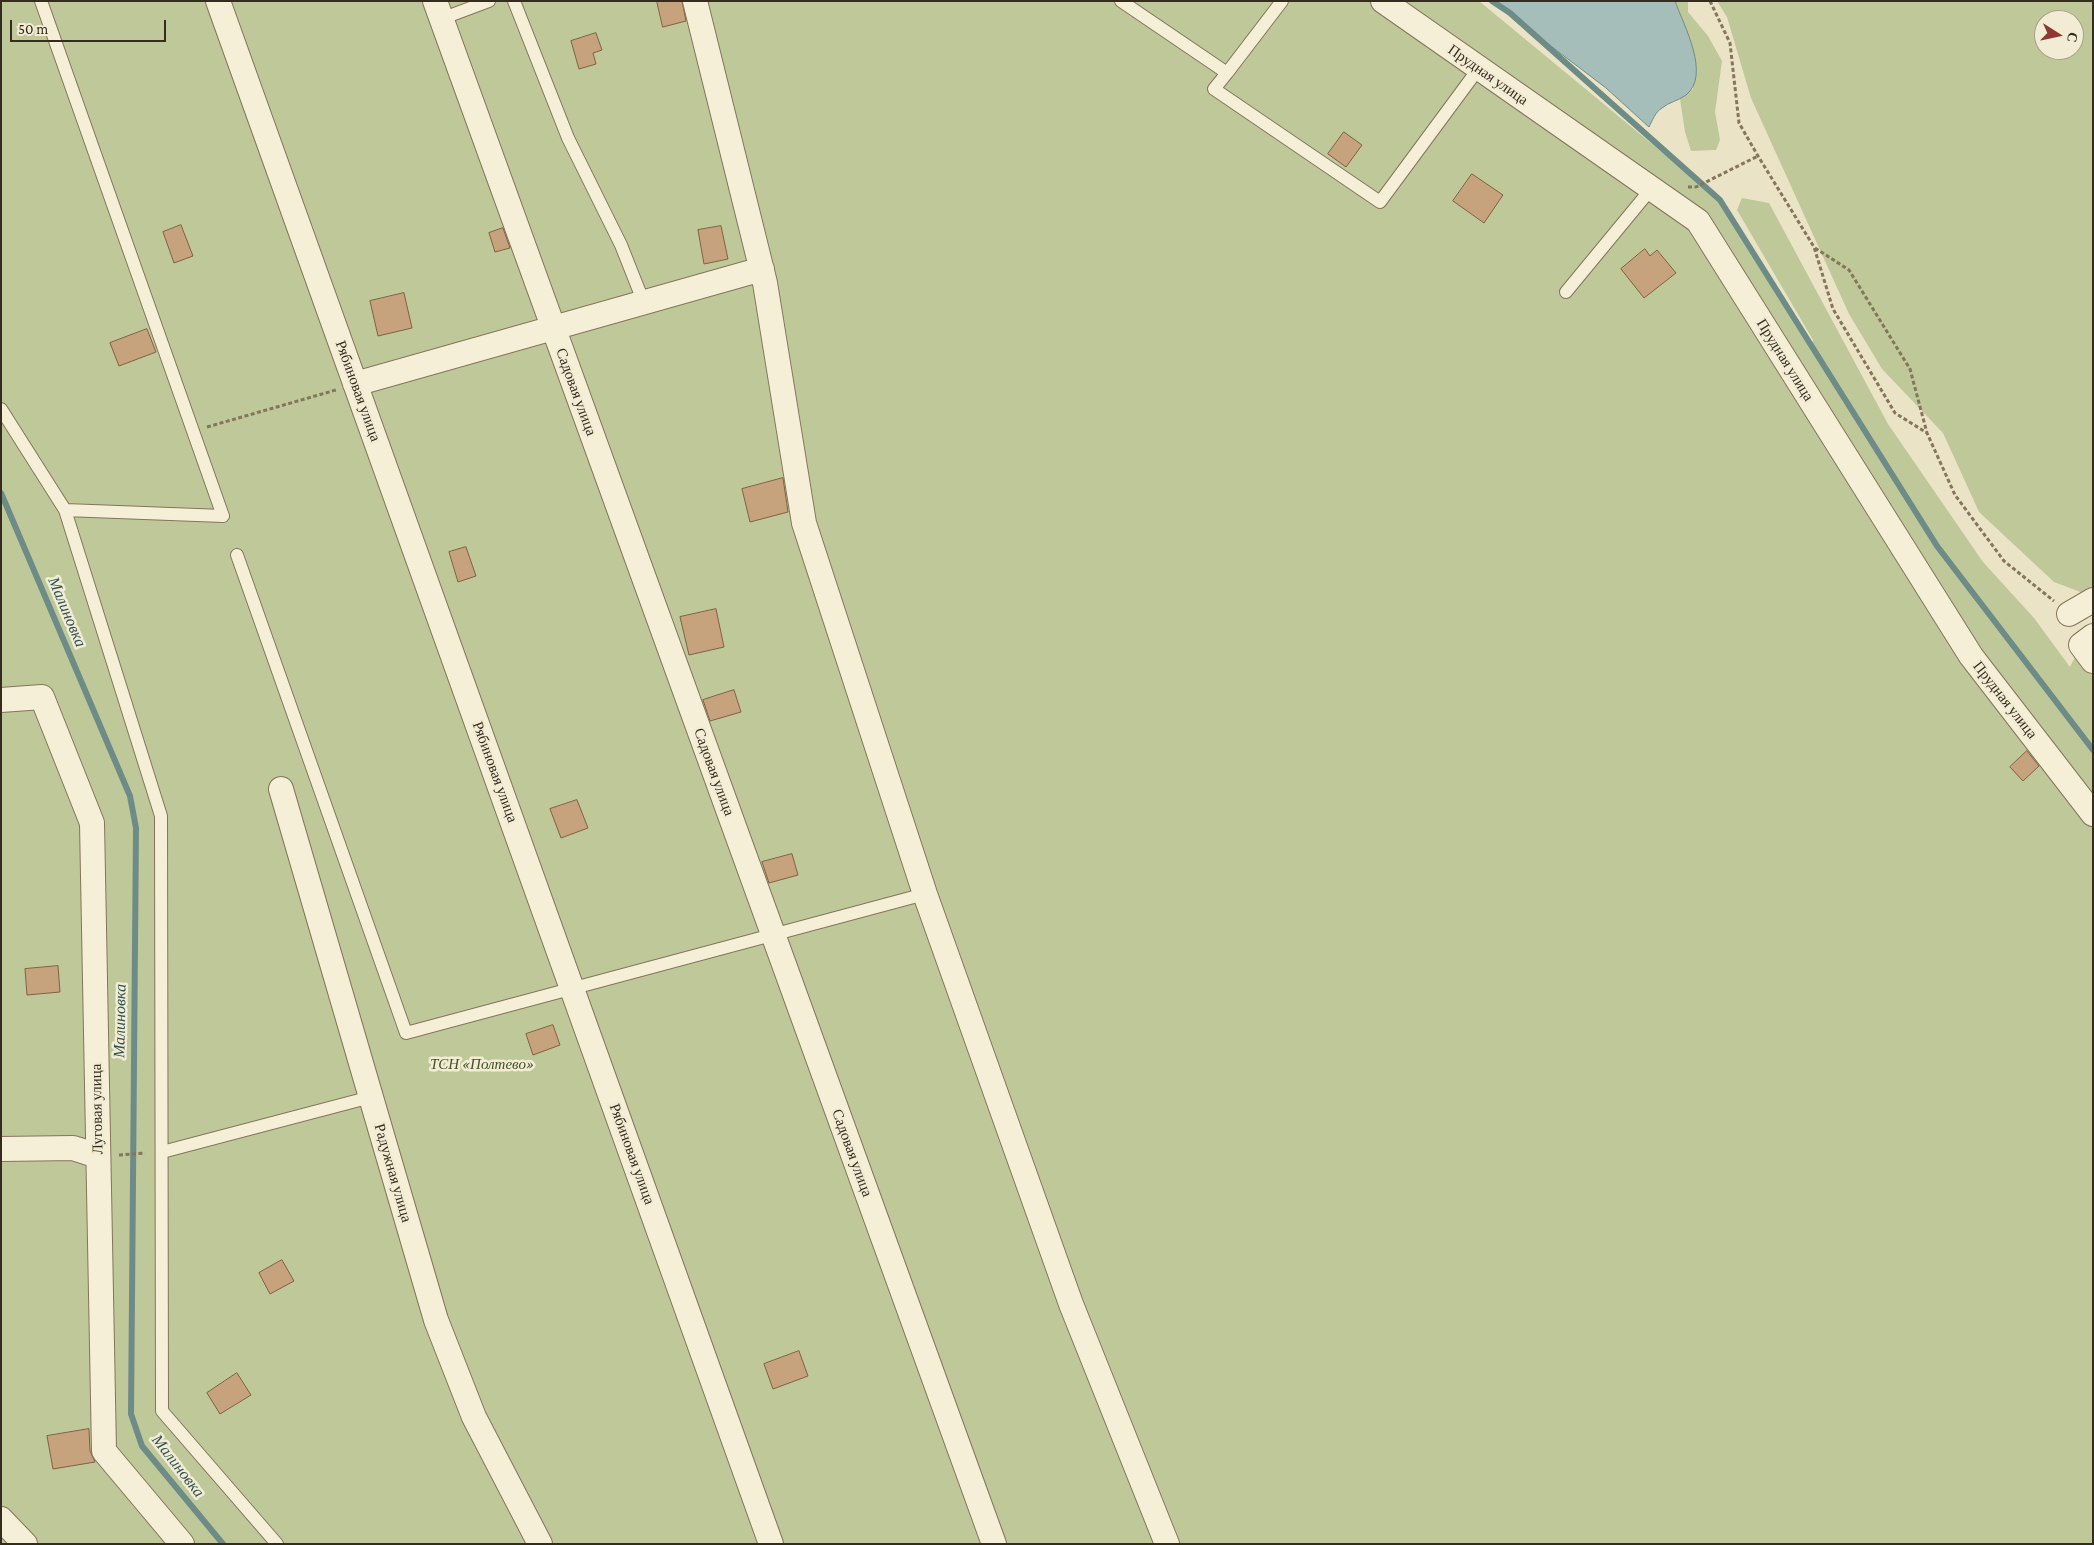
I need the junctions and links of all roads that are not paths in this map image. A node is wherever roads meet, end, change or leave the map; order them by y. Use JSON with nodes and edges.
{"nodes":[{"id":1,"x":41,"y":1,"type":"edge"},
{"id":2,"x":218,"y":1,"type":"edge"},
{"id":3,"x":489,"y":1,"type":"edge"},
{"id":4,"x":514,"y":1,"type":"edge"},
{"id":5,"x":695,"y":1,"type":"edge"},
{"id":6,"x":1121,"y":1,"type":"edge"},
{"id":7,"x":1282,"y":1,"type":"edge"},
{"id":8,"x":1383,"y":1,"type":"edge"},
{"id":9,"x":438,"y":10,"type":"edge"},
{"id":10,"x":1479,"y":68,"type":"junction"},
{"id":11,"x":1227,"y":73,"type":"junction"},
{"id":12,"x":1651,"y":188,"type":"junction"},
{"id":13,"x":762,"y":269,"type":"junction"},
{"id":14,"x":1566,"y":292,"type":"dead end"},
{"id":15,"x":644,"y":303,"type":"junction"},
{"id":16,"x":554,"y":329,"type":"junction"},
{"id":17,"x":356,"y":384,"type":"junction"},
{"id":18,"x":1,"y":409,"type":"edge"},
{"id":19,"x":65,"y":510,"type":"junction"},
{"id":20,"x":237,"y":555,"type":"dead end"},
{"id":21,"x":2093,"y":600,"type":"edge"},
{"id":22,"x":2069,"y":614,"type":"road end"},
{"id":23,"x":1,"y":700,"type":"edge"},
{"id":24,"x":281,"y":790,"type":"dead end"},
{"id":25,"x":2093,"y":814,"type":"edge"},
{"id":26,"x":925,"y":894,"type":"junction"},
{"id":27,"x":773,"y":935,"type":"junction"},
{"id":28,"x":572,"y":989,"type":"junction"},
{"id":29,"x":371,"y":1097,"type":"junction"},
{"id":30,"x":1,"y":1149,"type":"edge"},
{"id":31,"x":162,"y":1152,"type":"junction"},
{"id":32,"x":98,"y":1156,"type":"junction"},
{"id":33,"x":1,"y":1519,"type":"edge"},
{"id":34,"x":25,"y":1544,"type":"edge"},
{"id":35,"x":182,"y":1544,"type":"edge"},
{"id":36,"x":277,"y":1544,"type":"edge"},
{"id":37,"x":540,"y":1544,"type":"edge"},
{"id":38,"x":772,"y":1544,"type":"edge"},
{"id":39,"x":994,"y":1544,"type":"edge"},
{"id":40,"x":1167,"y":1544,"type":"edge"}],
"edges":[{"from":1,"to":19,"type":"lane"},
{"from":2,"to":17,"type":"street","name":"Рябиновая улица"},
{"from":3,"to":9,"type":"lane"},
{"from":4,"to":15,"type":"lane"},
{"from":5,"to":13,"type":"street"},
{"from":6,"to":11,"type":"lane"},
{"from":7,"to":11,"type":"lane"},
{"from":8,"to":10,"type":"street","name":"Прудная улица"},
{"from":9,"to":16,"type":"street","name":"Садовая улица"},
{"from":10,"to":11,"type":"lane"},
{"from":10,"to":12,"type":"street","name":"Прудная улица"},
{"from":12,"to":14,"type":"lane"},
{"from":12,"to":25,"type":"street","name":"Прудная улица"},
{"from":13,"to":15,"type":"street"},
{"from":13,"to":26,"type":"street"},
{"from":15,"to":16,"type":"street"},
{"from":16,"to":17,"type":"street"},
{"from":16,"to":27,"type":"street","name":"Садовая улица"},
{"from":17,"to":28,"type":"street","name":"Рябиновая улица"},
{"from":18,"to":19,"type":"lane"},
{"from":19,"to":31,"type":"lane"},
{"from":20,"to":28,"type":"lane"},
{"from":21,"to":22,"type":"street"},
{"from":23,"to":32,"type":"street","name":"Луговая улица"},
{"from":24,"to":29,"type":"street","name":"Радужная улица"},
{"from":26,"to":27,"type":"lane"},
{"from":26,"to":40,"type":"street"},
{"from":27,"to":28,"type":"lane"},
{"from":27,"to":39,"type":"street","name":"Садовая улица"},
{"from":28,"to":38,"type":"street","name":"Рябиновая улица"},
{"from":29,"to":31,"type":"lane"},
{"from":29,"to":37,"type":"street","name":"Радужная улица"},
{"from":30,"to":32,"type":"street"},
{"from":31,"to":36,"type":"lane"},
{"from":32,"to":35,"type":"street","name":"Луговая улица"},
{"from":33,"to":34,"type":"street"}]}
